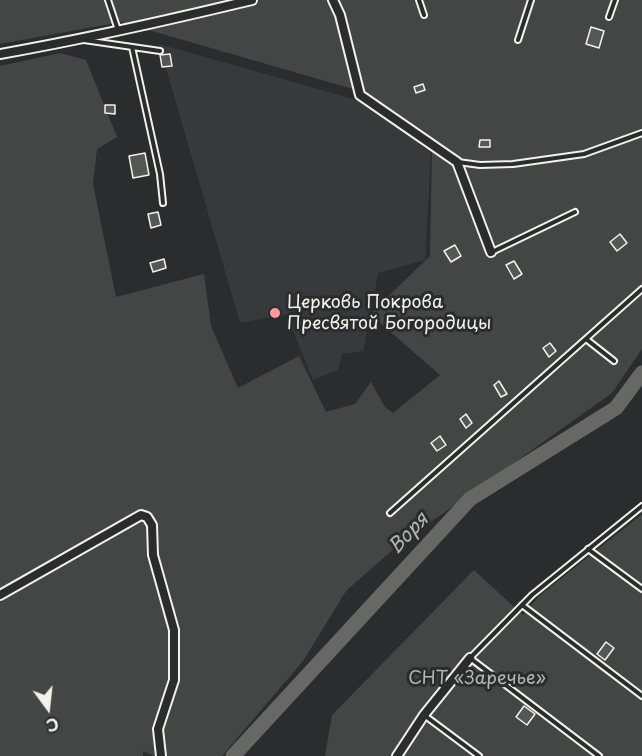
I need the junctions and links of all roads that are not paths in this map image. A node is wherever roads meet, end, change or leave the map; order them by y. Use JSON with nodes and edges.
{"nodes":[{"id":1,"x":108,"y":0,"type":"edge"},
{"id":2,"x":252,"y":0,"type":"edge"},
{"id":3,"x":333,"y":0,"type":"edge"},
{"id":4,"x":419,"y":0,"type":"edge"},
{"id":5,"x":531,"y":0,"type":"edge"},
{"id":6,"x":615,"y":0,"type":"edge"},
{"id":7,"x":424,"y":15,"type":"dead end"},
{"id":8,"x":609,"y":17,"type":"dead end"},
{"id":9,"x":119,"y":31,"type":"junction"},
{"id":10,"x":80,"y":40,"type":"junction"},
{"id":11,"x":518,"y":40,"type":"dead end"},
{"id":12,"x":132,"y":47,"type":"junction"},
{"id":13,"x":160,"y":51,"type":"dead end"},
{"id":14,"x":0,"y":54,"type":"edge"},
{"id":15,"x":642,"y":133,"type":"edge"},
{"id":16,"x":457,"y":162,"type":"junction"},
{"id":17,"x":164,"y":203,"type":"dead end"},
{"id":18,"x":575,"y":212,"type":"dead end"},
{"id":19,"x":491,"y":252,"type":"joint"},
{"id":20,"x":642,"y":289,"type":"edge"},
{"id":21,"x":586,"y":339,"type":"junction"},
{"id":22,"x":614,"y":361,"type":"dead end"},
{"id":23,"x":642,"y":506,"type":"edge"},
{"id":24,"x":390,"y":513,"type":"dead end"},
{"id":25,"x":588,"y":549,"type":"junction"},
{"id":26,"x":642,"y":589,"type":"edge"},
{"id":27,"x":0,"y":595,"type":"edge"},
{"id":28,"x":522,"y":605,"type":"junction"},
{"id":29,"x":470,"y":658,"type":"junction"},
{"id":30,"x":642,"y":696,"type":"edge"},
{"id":31,"x":424,"y":716,"type":"junction"},
{"id":32,"x":161,"y":756,"type":"edge"},
{"id":33,"x":397,"y":756,"type":"edge"},
{"id":34,"x":478,"y":756,"type":"edge"},
{"id":35,"x":599,"y":756,"type":"edge"}],
"edges":[{"from":1,"to":9,"type":"lane"},
{"from":2,"to":9,"type":"street"},
{"from":3,"to":16,"type":"street"},
{"from":4,"to":7,"type":"lane"},
{"from":5,"to":11,"type":"lane"},
{"from":6,"to":8,"type":"lane"},
{"from":9,"to":10,"type":"street"},
{"from":10,"to":12,"type":"lane"},
{"from":10,"to":14,"type":"street"},
{"from":12,"to":13,"type":"lane"},
{"from":12,"to":17,"type":"lane"},
{"from":15,"to":16,"type":"lane"},
{"from":16,"to":19,"type":"street"},
{"from":18,"to":19,"type":"lane"},
{"from":20,"to":21,"type":"lane"},
{"from":21,"to":22,"type":"lane"},
{"from":21,"to":24,"type":"lane"},
{"from":23,"to":25,"type":"lane"},
{"from":25,"to":26,"type":"lane"},
{"from":25,"to":28,"type":"lane"},
{"from":27,"to":32,"type":"street"},
{"from":28,"to":29,"type":"lane"},
{"from":28,"to":30,"type":"lane"},
{"from":29,"to":31,"type":"street"},
{"from":29,"to":35,"type":"lane"},
{"from":31,"to":33,"type":"street"},
{"from":31,"to":34,"type":"lane"}]}
